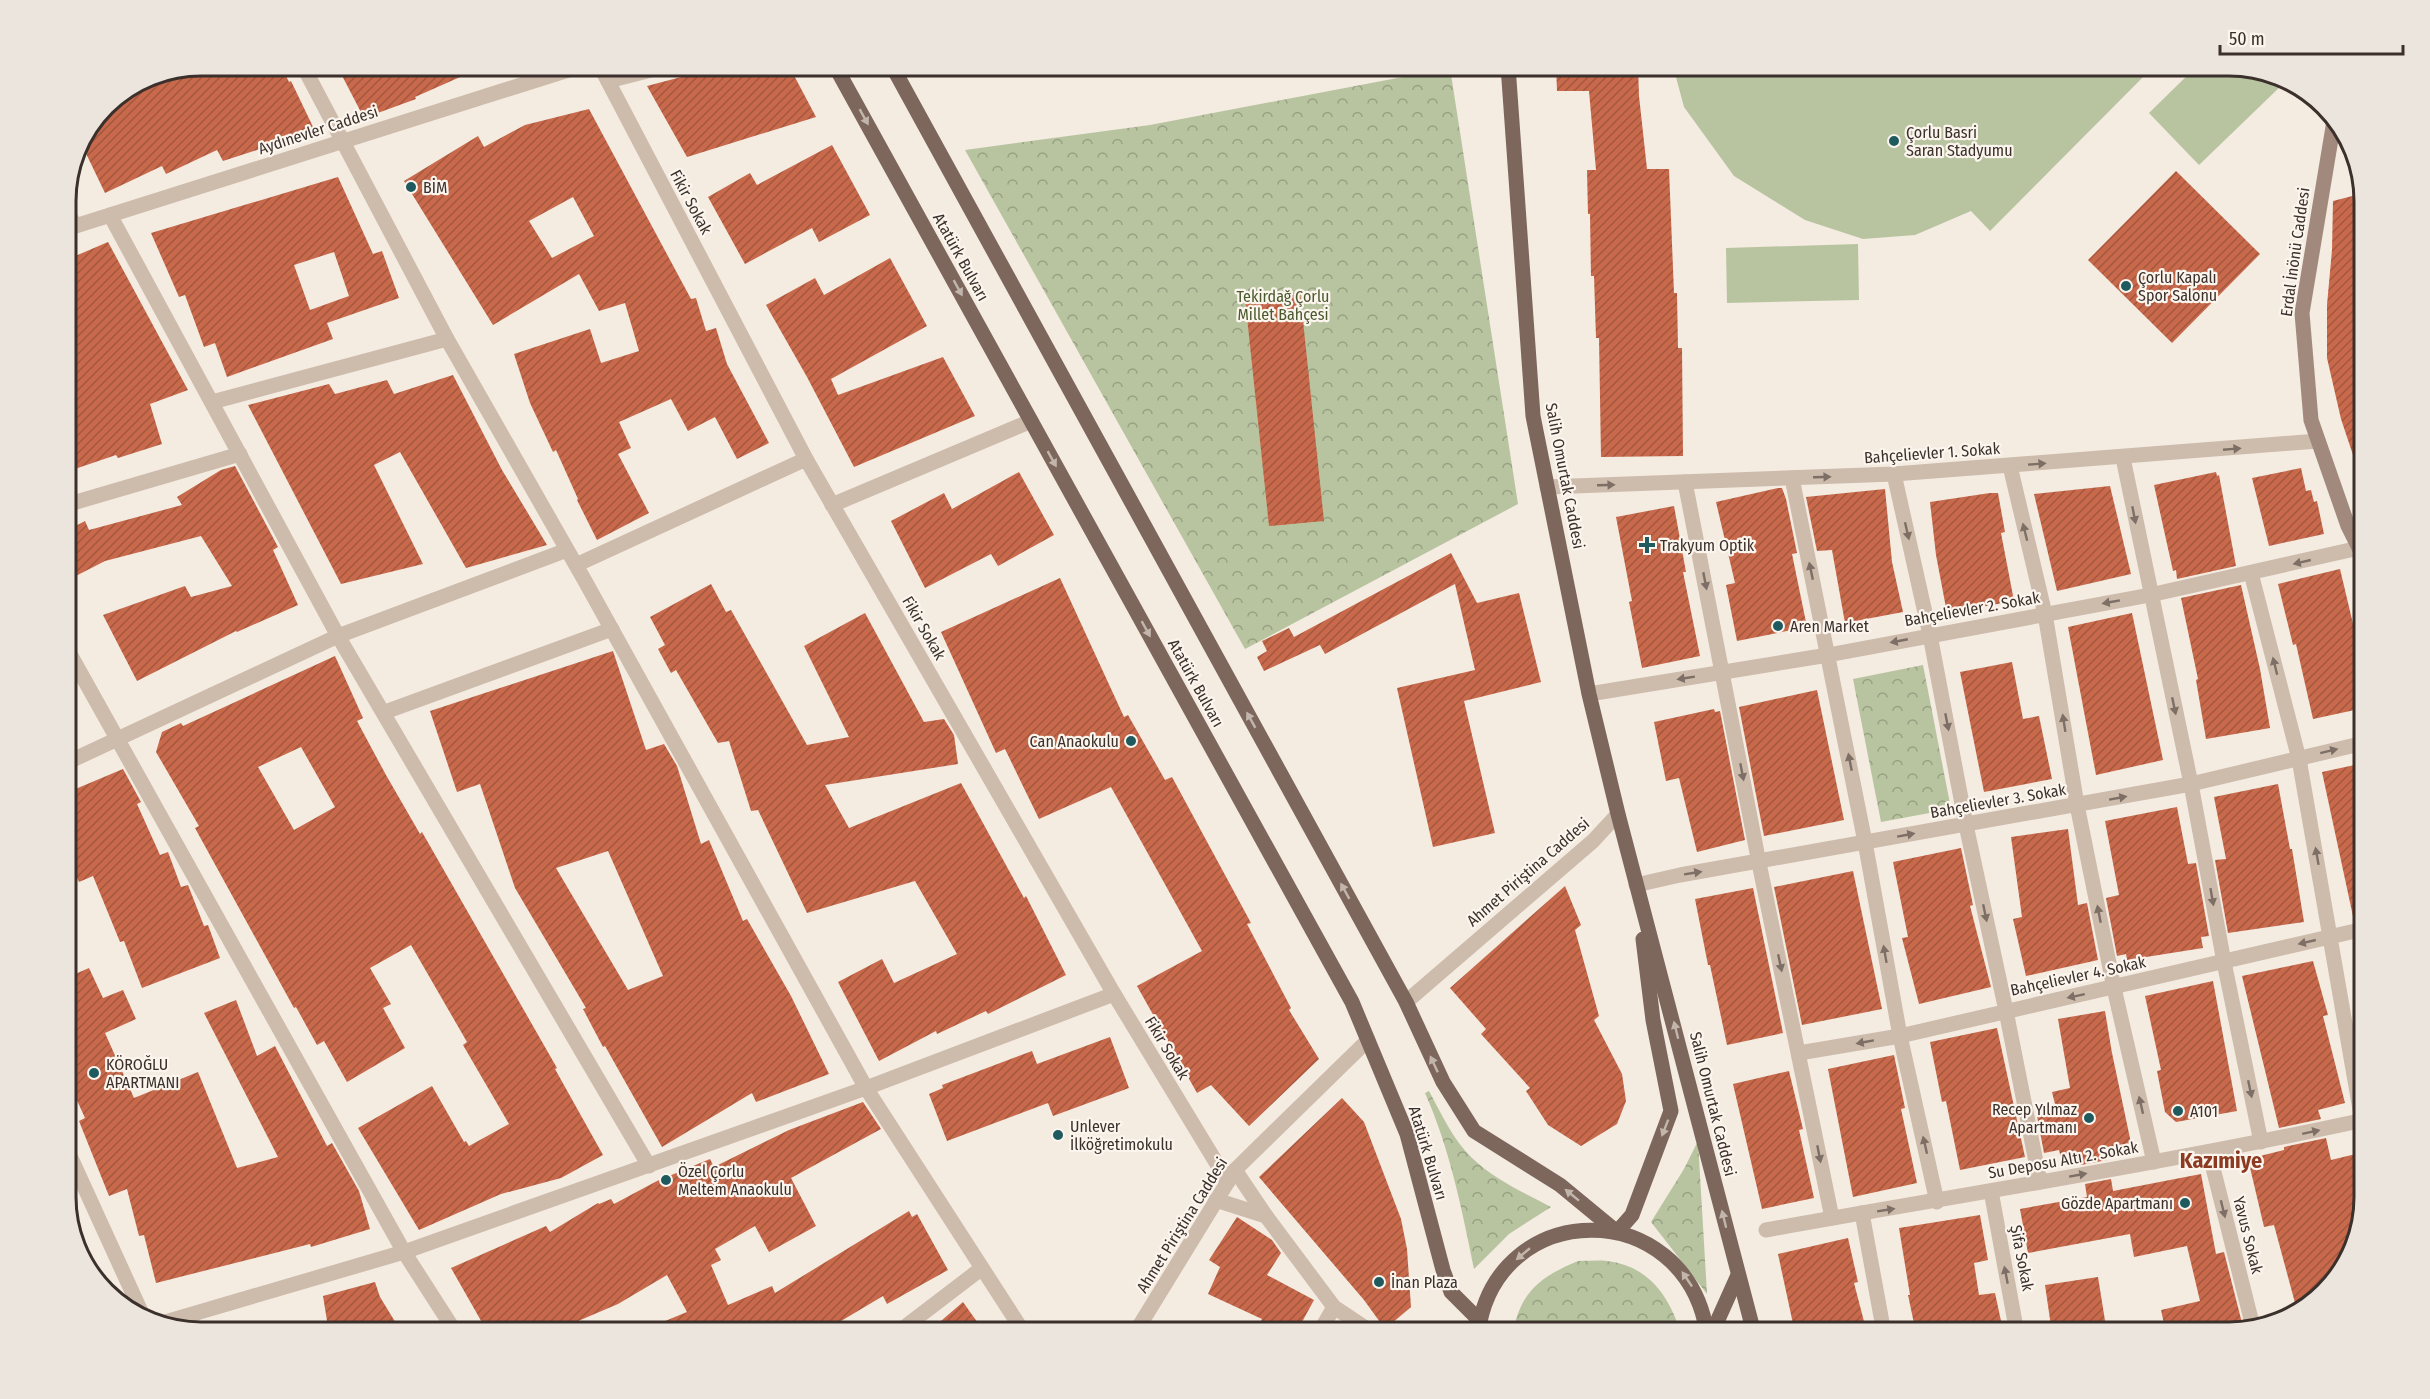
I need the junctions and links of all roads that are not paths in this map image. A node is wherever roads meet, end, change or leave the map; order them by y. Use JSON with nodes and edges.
{"nodes":[{"id":1,"x":308,"y":76,"type":"edge"},
{"id":2,"x":549,"y":76,"type":"edge"},
{"id":3,"x":605,"y":76,"type":"edge"},
{"id":4,"x":628,"y":76,"type":"edge"},
{"id":5,"x":841,"y":76,"type":"edge"},
{"id":6,"x":897,"y":76,"type":"edge"},
{"id":7,"x":1509,"y":76,"type":"edge"},
{"id":8,"x":608,"y":81,"type":"junction"},
{"id":9,"x":2332,"y":132,"type":"edge"},
{"id":10,"x":342,"y":141,"type":"junction"},
{"id":11,"x":110,"y":215,"type":"junction"},
{"id":12,"x":77,"y":225,"type":"edge"},
{"id":13,"x":447,"y":339,"type":"junction"},
{"id":14,"x":212,"y":402,"type":"junction"},
{"id":15,"x":1031,"y":421,"type":"junction"},
{"id":16,"x":2318,"y":441,"type":"junction"},
{"id":17,"x":240,"y":454,"type":"junction"},
{"id":18,"x":2122,"y":458,"type":"junction"},
{"id":19,"x":806,"y":459,"type":"junction"},
{"id":20,"x":2010,"y":466,"type":"junction"},
{"id":21,"x":1894,"y":474,"type":"junction"},
{"id":22,"x":1792,"y":478,"type":"junction"},
{"id":23,"x":1685,"y":482,"type":"junction"},
{"id":24,"x":1548,"y":488,"type":"junction"},
{"id":25,"x":77,"y":502,"type":"edge"},
{"id":26,"x":832,"y":505,"type":"junction"},
{"id":27,"x":2353,"y":538,"type":"edge"},
{"id":28,"x":567,"y":550,"type":"junction"},
{"id":29,"x":2353,"y":555,"type":"edge"},
{"id":30,"x":576,"y":565,"type":"junction"},
{"id":31,"x":2251,"y":573,"type":"junction"},
{"id":32,"x":2150,"y":595,"type":"junction"},
{"id":33,"x":2045,"y":614,"type":"junction"},
{"id":34,"x":612,"y":629,"type":"junction"},
{"id":35,"x":1930,"y":635,"type":"junction"},
{"id":36,"x":338,"y":636,"type":"junction"},
{"id":37,"x":1828,"y":655,"type":"junction"},
{"id":38,"x":77,"y":667,"type":"edge"},
{"id":39,"x":1723,"y":672,"type":"junction"},
{"id":40,"x":1589,"y":694,"type":"junction"},
{"id":41,"x":385,"y":712,"type":"junction"},
{"id":42,"x":118,"y":740,"type":"junction"},
{"id":43,"x":2354,"y":746,"type":"edge"},
{"id":44,"x":77,"y":758,"type":"edge"},
{"id":45,"x":2299,"y":759,"type":"junction"},
{"id":46,"x":2191,"y":784,"type":"junction"},
{"id":47,"x":2077,"y":805,"type":"junction"},
{"id":48,"x":1618,"y":814,"type":"junction"},
{"id":49,"x":1966,"y":825,"type":"junction"},
{"id":50,"x":1865,"y":842,"type":"junction"},
{"id":51,"x":1759,"y":863,"type":"junction"},
{"id":52,"x":1636,"y":885,"type":"junction"},
{"id":53,"x":2354,"y":930,"type":"edge"},
{"id":54,"x":2331,"y":936,"type":"junction"},
{"id":55,"x":2224,"y":962,"type":"junction"},
{"id":56,"x":2114,"y":988,"type":"junction"},
{"id":57,"x":1114,"y":994,"type":"junction"},
{"id":58,"x":1406,"y":1002,"type":"junction"},
{"id":59,"x":2006,"y":1011,"type":"junction"},
{"id":60,"x":1900,"y":1036,"type":"junction"},
{"id":61,"x":1368,"y":1040,"type":"junction"},
{"id":62,"x":1799,"y":1053,"type":"junction"},
{"id":63,"x":2354,"y":1068,"type":"edge"},
{"id":64,"x":867,"y":1088,"type":"junction"},
{"id":65,"x":2354,"y":1122,"type":"edge"},
{"id":66,"x":2261,"y":1143,"type":"junction"},
{"id":67,"x":2209,"y":1152,"type":"junction"},
{"id":68,"x":2154,"y":1162,"type":"junction"},
{"id":69,"x":649,"y":1166,"type":"junction"},
{"id":70,"x":77,"y":1171,"type":"edge"},
{"id":71,"x":1231,"y":1176,"type":"junction"},
{"id":72,"x":2040,"y":1182,"type":"junction"},
{"id":73,"x":1990,"y":1191,"type":"junction"},
{"id":74,"x":1216,"y":1200,"type":"junction"},
{"id":75,"x":1937,"y":1202,"type":"junction"},
{"id":76,"x":1862,"y":1214,"type":"junction"},
{"id":77,"x":1266,"y":1216,"type":"junction"},
{"id":78,"x":1832,"y":1218,"type":"junction"},
{"id":79,"x":1766,"y":1230,"type":"dead end"},
{"id":80,"x":1617,"y":1232,"type":"junction"},
{"id":81,"x":404,"y":1252,"type":"junction"},
{"id":82,"x":982,"y":1268,"type":"junction"},
{"id":83,"x":1738,"y":1275,"type":"junction"},
{"id":84,"x":138,"y":1306,"type":"edge"},
{"id":85,"x":1334,"y":1307,"type":"junction"},
{"id":86,"x":175,"y":1319,"type":"edge"},
{"id":87,"x":2251,"y":1320,"type":"edge"},
{"id":88,"x":449,"y":1322,"type":"edge"},
{"id":89,"x":911,"y":1322,"type":"edge"},
{"id":90,"x":1017,"y":1322,"type":"edge"},
{"id":91,"x":1143,"y":1322,"type":"edge"},
{"id":92,"x":1325,"y":1322,"type":"edge"},
{"id":93,"x":1356,"y":1322,"type":"edge"},
{"id":94,"x":1475,"y":1322,"type":"edge"},
{"id":95,"x":1481,"y":1322,"type":"edge"},
{"id":96,"x":1707,"y":1322,"type":"edge"},
{"id":97,"x":1715,"y":1322,"type":"edge"},
{"id":98,"x":1751,"y":1322,"type":"edge"},
{"id":99,"x":1882,"y":1322,"type":"edge"},
{"id":100,"x":2015,"y":1322,"type":"edge"}],
"edges":[{"from":1,"to":10,"type":"street"},
{"from":2,"to":10,"type":"street","name":"Aydınevler Caddesi"},
{"from":3,"to":8,"type":"street","name":"Fikir Sokak"},
{"from":4,"to":8,"type":"street"},
{"from":5,"to":15,"type":"main road","name":"Atatürk Bulvarı","one_way":true},
{"from":58,"to":6,"type":"main road","name":"Atatürk Bulvarı","one_way":true},
{"from":7,"to":24,"type":"main road","name":"Salih Omurtak Caddesi"},
{"from":8,"to":19,"type":"street","name":"Fikir Sokak"},
{"from":9,"to":16,"type":"main road","name":"Erdal İnönü Caddesi"},
{"from":10,"to":11,"type":"street","name":"Aydınevler Caddesi"},
{"from":10,"to":13,"type":"street"},
{"from":11,"to":12,"type":"street","name":"Aydınevler Caddesi"},
{"from":11,"to":14,"type":"street"},
{"from":13,"to":14,"type":"street"},
{"from":13,"to":28,"type":"street"},
{"from":14,"to":17,"type":"street"},
{"from":15,"to":26,"type":"street"},
{"from":15,"to":61,"type":"main road","name":"Atatürk Bulvarı","one_way":true},
{"from":18,"to":16,"type":"street","name":"Bahçelievler 1. Sokak","one_way":true},
{"from":16,"to":27,"type":"main road","name":"Erdal İnönü Caddesi"},
{"from":17,"to":25,"type":"street"},
{"from":17,"to":36,"type":"street"},
{"from":20,"to":18,"type":"street","name":"Bahçelievler 1. Sokak","one_way":true},
{"from":18,"to":32,"type":"street","one_way":true},
{"from":19,"to":26,"type":"street","name":"Fikir Sokak"},
{"from":19,"to":30,"type":"street"},
{"from":20,"to":21,"type":"street","name":"Bahçelievler 1. Sokak"},
{"from":33,"to":20,"type":"street","one_way":true},
{"from":22,"to":21,"type":"street","name":"Bahçelievler 1. Sokak","one_way":true},
{"from":21,"to":35,"type":"street","one_way":true},
{"from":22,"to":23,"type":"street","name":"Bahçelievler 1. Sokak"},
{"from":37,"to":22,"type":"street","one_way":true},
{"from":24,"to":23,"type":"street","name":"Bahçelievler 1. Sokak","one_way":true},
{"from":23,"to":39,"type":"street","one_way":true},
{"from":24,"to":40,"type":"main road","name":"Salih Omurtak Caddesi"},
{"from":26,"to":57,"type":"street","name":"Fikir Sokak"},
{"from":28,"to":30,"type":"street"},
{"from":28,"to":36,"type":"street"},
{"from":29,"to":31,"type":"street","name":"Bahçelievler 2. Sokak","one_way":true},
{"from":30,"to":34,"type":"street"},
{"from":31,"to":32,"type":"street","name":"Bahçelievler 2. Sokak"},
{"from":45,"to":31,"type":"street","one_way":true},
{"from":32,"to":33,"type":"street","name":"Bahçelievler 2. Sokak","one_way":true},
{"from":32,"to":46,"type":"street","one_way":true},
{"from":33,"to":35,"type":"street","name":"Bahçelievler 2. Sokak"},
{"from":47,"to":33,"type":"street","one_way":true},
{"from":34,"to":41,"type":"street"},
{"from":34,"to":64,"type":"street"},
{"from":35,"to":37,"type":"street","name":"Bahçelievler 2. Sokak","one_way":true},
{"from":35,"to":49,"type":"street","one_way":true},
{"from":36,"to":41,"type":"street"},
{"from":36,"to":42,"type":"street"},
{"from":37,"to":39,"type":"street","name":"Bahçelievler 2. Sokak"},
{"from":50,"to":37,"type":"street","one_way":true},
{"from":38,"to":42,"type":"street"},
{"from":39,"to":40,"type":"street","name":"Bahçelievler 2. Sokak","one_way":true},
{"from":39,"to":51,"type":"street","one_way":true},
{"from":40,"to":48,"type":"main road","name":"Salih Omurtak Caddesi"},
{"from":41,"to":69,"type":"street"},
{"from":42,"to":44,"type":"street"},
{"from":42,"to":81,"type":"street"},
{"from":45,"to":43,"type":"street","name":"Bahçelievler 3. Sokak","one_way":true},
{"from":45,"to":46,"type":"street","name":"Bahçelievler 3. Sokak"},
{"from":54,"to":45,"type":"street","one_way":true},
{"from":47,"to":46,"type":"street","name":"Bahçelievler 3. Sokak","one_way":true},
{"from":46,"to":55,"type":"street","one_way":true},
{"from":47,"to":49,"type":"street","name":"Bahçelievler 3. Sokak"},
{"from":56,"to":47,"type":"street","one_way":true},
{"from":48,"to":52,"type":"main road","name":"Salih Omurtak Caddesi"},
{"from":48,"to":58,"type":"street","name":"Ahmet Piriştina Caddesi"},
{"from":50,"to":49,"type":"street","name":"Bahçelievler 3. Sokak","one_way":true},
{"from":49,"to":59,"type":"street","one_way":true},
{"from":50,"to":51,"type":"street","name":"Bahçelievler 3. Sokak"},
{"from":60,"to":50,"type":"street","one_way":true},
{"from":52,"to":51,"type":"street","name":"Bahçelievler 3. Sokak","one_way":true},
{"from":51,"to":62,"type":"street","one_way":true},
{"from":52,"to":80,"type":"main road","name":"Salih Omurtak Caddesi","one_way":true},
{"from":83,"to":52,"type":"main road","name":"Salih Omurtak Caddesi","one_way":true},
{"from":53,"to":54,"type":"street","name":"Bahçelievler 4. Sokak"},
{"from":54,"to":55,"type":"street","name":"Bahçelievler 4. Sokak","one_way":true},
{"from":54,"to":63,"type":"street"},
{"from":55,"to":56,"type":"street","name":"Bahçelievler 4. Sokak"},
{"from":55,"to":66,"type":"street","one_way":true},
{"from":56,"to":59,"type":"street","name":"Bahçelievler 4. Sokak","one_way":true},
{"from":68,"to":56,"type":"street","one_way":true},
{"from":57,"to":64,"type":"street"},
{"from":57,"to":71,"type":"street","name":"Fikir Sokak"},
{"from":80,"to":58,"type":"main road","name":"Atatürk Bulvarı","one_way":true},
{"from":59,"to":60,"type":"street","name":"Bahçelievler 4. Sokak"},
{"from":59,"to":72,"type":"street"},
{"from":60,"to":62,"type":"street","name":"Bahçelievler 4. Sokak","one_way":true},
{"from":75,"to":60,"type":"street","one_way":true},
{"from":61,"to":71,"type":"street","name":"Ahmet Piriştina Caddesi"},
{"from":61,"to":94,"type":"main road","name":"Atatürk Bulvarı"},
{"from":62,"to":78,"type":"street","one_way":true},
{"from":64,"to":69,"type":"street"},
{"from":64,"to":82,"type":"street"},
{"from":66,"to":65,"type":"street","name":"Su Deposu Altı 2. Sokak","one_way":true},
{"from":66,"to":67,"type":"street","name":"Su Deposu Altı 2. Sokak"},
{"from":67,"to":68,"type":"street","name":"Su Deposu Altı 2. Sokak"},
{"from":67,"to":87,"type":"street","name":"Yavus Sokak","one_way":true},
{"from":72,"to":68,"type":"street","name":"Su Deposu Altı 2. Sokak","one_way":true},
{"from":69,"to":81,"type":"street"},
{"from":70,"to":84,"type":"street"},
{"from":71,"to":74,"type":"street","name":"Ahmet Piriştina Caddesi"},
{"from":71,"to":77,"type":"street","name":"Fikir Sokak"},
{"from":72,"to":73,"type":"street","name":"Su Deposu Altı 2. Sokak"},
{"from":73,"to":75,"type":"street","name":"Su Deposu Altı 2. Sokak"},
{"from":100,"to":73,"type":"street","name":"Şifa Sokak","one_way":true},
{"from":74,"to":77,"type":"street"},
{"from":74,"to":91,"type":"street","name":"Ahmet Piriştina Caddesi"},
{"from":76,"to":75,"type":"street","name":"Su Deposu Altı 2. Sokak","one_way":true},
{"from":76,"to":78,"type":"street","name":"Su Deposu Altı 2. Sokak"},
{"from":76,"to":99,"type":"street"},
{"from":77,"to":85,"type":"street","name":"Fikir Sokak"},
{"from":78,"to":79,"type":"street","name":"Su Deposu Altı 2. Sokak"},
{"from":80,"to":95,"type":"main road","one_way":true},
{"from":96,"to":80,"type":"main road","one_way":true},
{"from":81,"to":86,"type":"street"},
{"from":81,"to":88,"type":"street"},
{"from":82,"to":89,"type":"street"},
{"from":82,"to":90,"type":"street"},
{"from":83,"to":97,"type":"main road"},
{"from":83,"to":98,"type":"main road","name":"Salih Omurtak Caddesi"},
{"from":85,"to":92,"type":"street"},
{"from":85,"to":93,"type":"street","name":"Fikir Sokak"}]}
